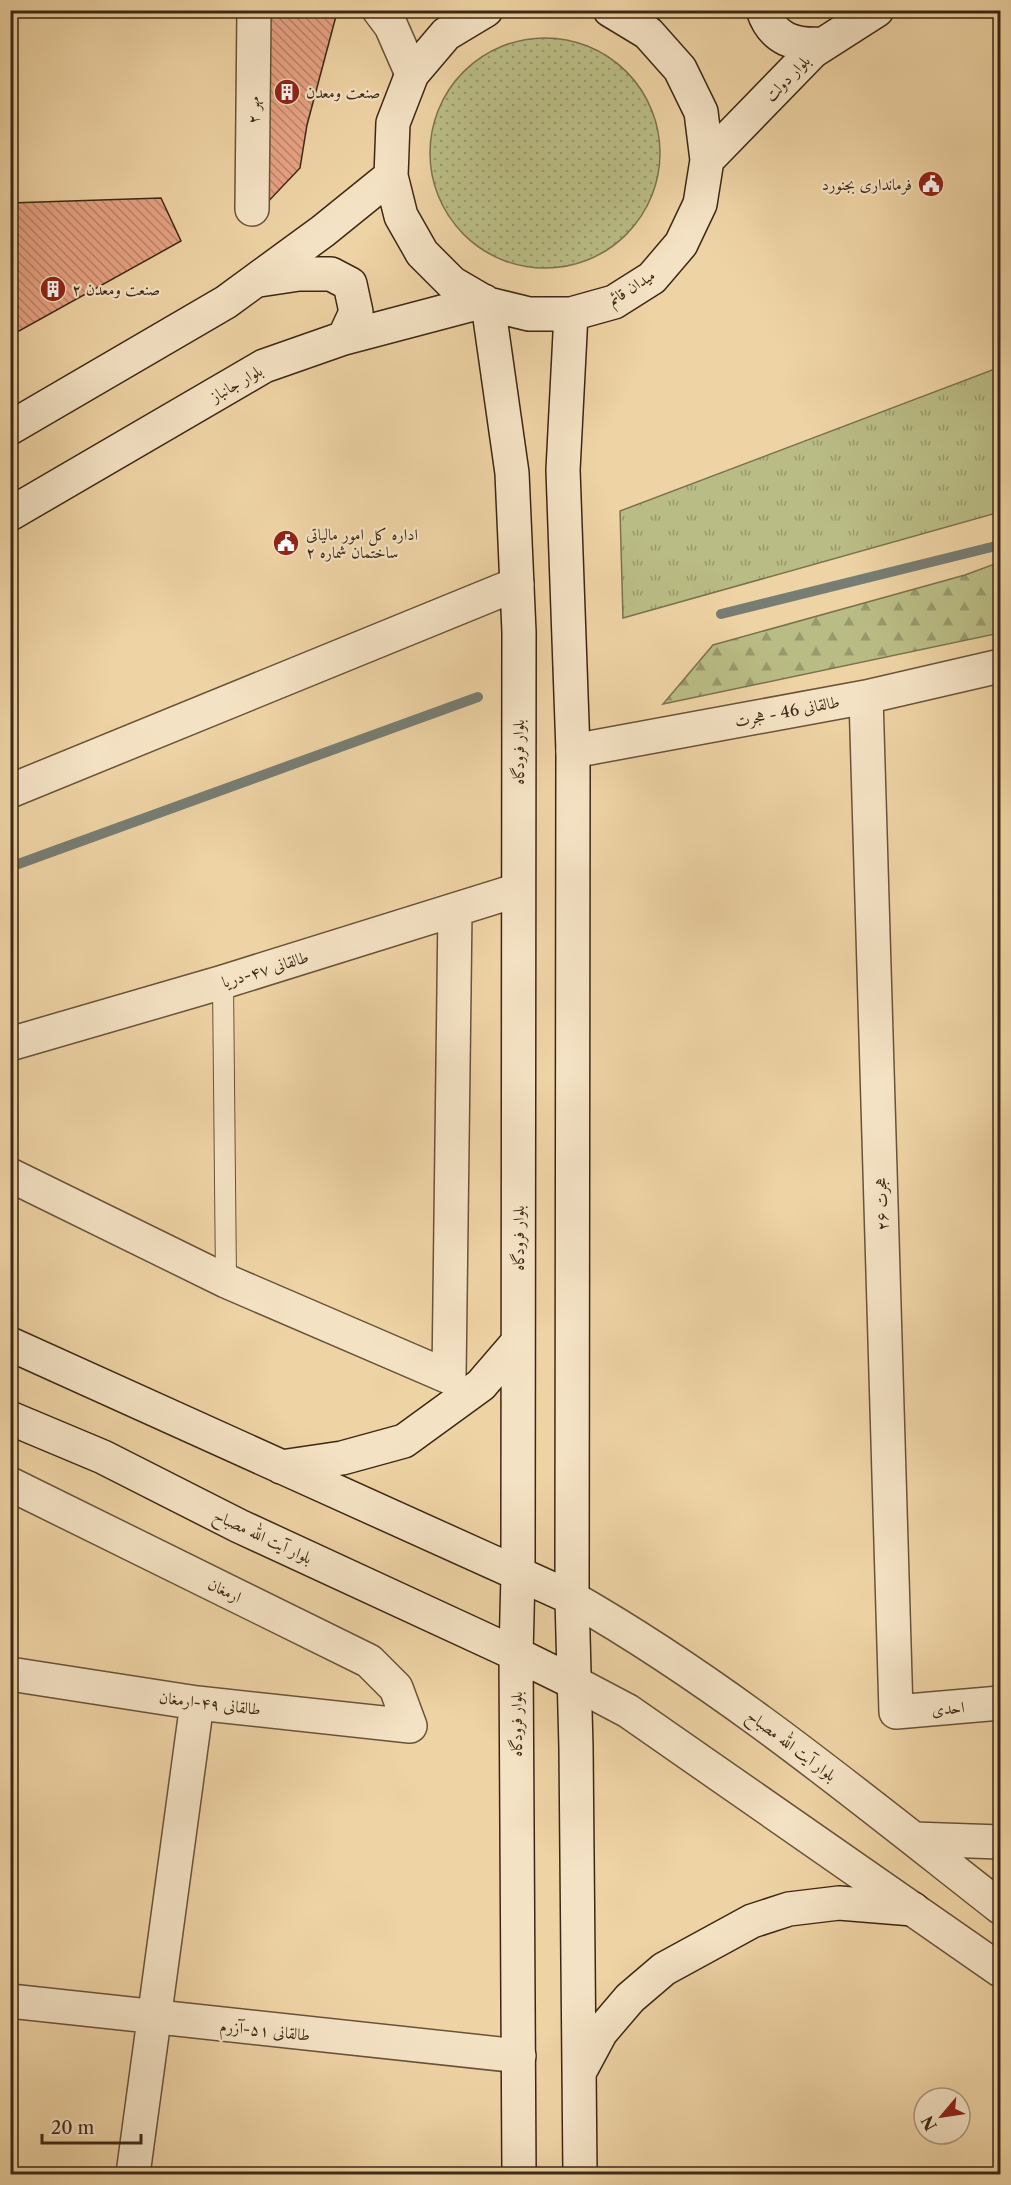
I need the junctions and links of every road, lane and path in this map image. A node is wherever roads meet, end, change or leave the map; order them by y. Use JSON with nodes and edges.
{"nodes":[{"id":1,"x":254,"y":10,"type":"edge"},
{"id":2,"x":380,"y":10,"type":"edge"},
{"id":3,"x":486,"y":10,"type":"edge"},
{"id":4,"x":610,"y":10,"type":"edge"},
{"id":5,"x":763,"y":10,"type":"edge"},
{"id":6,"x":878,"y":10,"type":"edge"},
{"id":7,"x":824,"y":44,"type":"junction"},
{"id":8,"x":412,"y":74,"type":"junction"},
{"id":9,"x":707,"y":160,"type":"junction"},
{"id":10,"x":391,"y":176,"type":"junction"},
{"id":11,"x":252,"y":209,"type":"dead end"},
{"id":12,"x":255,"y":280,"type":"junction"},
{"id":13,"x":486,"y":302,"type":"junction"},
{"id":14,"x":571,"y":314,"type":"junction"},
{"id":15,"x":344,"y":338,"type":"junction"},
{"id":16,"x":10,"y":428,"type":"edge"},
{"id":17,"x":10,"y":514,"type":"edge"},
{"id":18,"x":517,"y":584,"type":"junction"},
{"id":19,"x":1000,"y":666,"type":"edge"},
{"id":20,"x":866,"y":697,"type":"junction"},
{"id":21,"x":573,"y":742,"type":"junction"},
{"id":22,"x":10,"y":791,"type":"edge"},
{"id":23,"x":518,"y":890,"type":"junction"},
{"id":24,"x":454,"y":910,"type":"junction"},
{"id":25,"x":223,"y":982,"type":"junction"},
{"id":26,"x":10,"y":1044,"type":"edge"},
{"id":27,"x":10,"y":1175,"type":"edge"},
{"id":28,"x":225,"y":1281,"type":"junction"},
{"id":29,"x":518,"y":1342,"type":"junction"},
{"id":30,"x":10,"y":1344,"type":"edge"},
{"id":31,"x":10,"y":1418,"type":"edge"},
{"id":32,"x":281,"y":1467,"type":"junction"},
{"id":33,"x":10,"y":1484,"type":"edge"},
{"id":34,"x":518,"y":1575,"type":"junction"},
{"id":35,"x":572,"y":1598,"type":"junction"},
{"id":36,"x":516,"y":1653,"type":"junction"},
{"id":37,"x":10,"y":1674,"type":"edge"},
{"id":38,"x":575,"y":1683,"type":"junction"},
{"id":39,"x":197,"y":1702,"type":"junction"},
{"id":40,"x":1000,"y":1703,"type":"edge"},
{"id":41,"x":896,"y":1712,"type":"joint"},
{"id":42,"x":410,"y":1726,"type":"joint"},
{"id":43,"x":915,"y":1839,"type":"junction"},
{"id":44,"x":1000,"y":1842,"type":"edge"},
{"id":45,"x":1000,"y":1907,"type":"edge"},
{"id":46,"x":913,"y":1909,"type":"junction"},
{"id":47,"x":1000,"y":1970,"type":"edge"},
{"id":48,"x":10,"y":2001,"type":"edge"},
{"id":49,"x":154,"y":2018,"type":"junction"},
{"id":50,"x":519,"y":2056,"type":"junction"},
{"id":51,"x":579,"y":2073,"type":"junction"},
{"id":52,"x":133,"y":2175,"type":"edge"},
{"id":53,"x":519,"y":2175,"type":"edge"},
{"id":54,"x":580,"y":2175,"type":"edge"}],
"edges":[{"from":1,"to":11,"type":"main road","name":"مهر ۲"},
{"from":2,"to":8,"type":"main road"},
{"from":3,"to":8,"type":"main road","name":"میدان قائم"},
{"from":4,"to":9,"type":"main road","name":"میدان قائم"},
{"from":5,"to":7,"type":"main road"},
{"from":6,"to":7,"type":"main road","name":"بلوار دولت"},
{"from":7,"to":9,"type":"main road","name":"بلوار دولت"},
{"from":8,"to":10,"type":"main road","name":"میدان قائم"},
{"from":9,"to":14,"type":"main road","name":"میدان قائم"},
{"from":10,"to":12,"type":"main road"},
{"from":10,"to":13,"type":"main road","name":"میدان قائم"},
{"from":12,"to":15,"type":"main road"},
{"from":12,"to":16,"type":"main road"},
{"from":13,"to":14,"type":"main road","name":"میدان قائم"},
{"from":13,"to":15,"type":"main road","name":"بلوار جانباز"},
{"from":13,"to":18,"type":"main road","name":"بلوار فرودگاه"},
{"from":14,"to":21,"type":"main road"},
{"from":15,"to":17,"type":"main road","name":"بلوار جانباز"},
{"from":18,"to":22,"type":"main road"},
{"from":18,"to":23,"type":"main road","name":"بلوار فرودگاه"},
{"from":19,"to":20,"type":"main road","name":"طالقانی 46 - هجرت"},
{"from":20,"to":21,"type":"main road","name":"طالقانی 46 - هجرت"},
{"from":20,"to":41,"type":"main road","name":"هجرت ۲۶"},
{"from":21,"to":35,"type":"main road"},
{"from":23,"to":24,"type":"main road","name":"طالقانی ۴۷-دریا"},
{"from":23,"to":29,"type":"main road","name":"بلوار فرودگاه"},
{"from":24,"to":25,"type":"main road","name":"طالقانی ۴۷-دریا"},
{"from":24,"to":28,"type":"main road"},
{"from":25,"to":26,"type":"main road","name":"طالقانی ۴۷-دریا"},
{"from":25,"to":28,"type":"lane"},
{"from":27,"to":28,"type":"main road"},
{"from":29,"to":32,"type":"main road"},
{"from":29,"to":34,"type":"main road","name":"بلوار فرودگاه"},
{"from":30,"to":32,"type":"main road"},
{"from":31,"to":36,"type":"main road","name":"بلوار آیت الله مصباح"},
{"from":32,"to":34,"type":"main road"},
{"from":33,"to":42,"type":"main road","name":"ارمغان"},
{"from":34,"to":35,"type":"main road","name":"بلوار آیت الله مصباح"},
{"from":34,"to":36,"type":"main road","name":"بلوار فرودگاه"},
{"from":35,"to":38,"type":"main road"},
{"from":35,"to":43,"type":"main road","name":"بلوار آیت الله مصباح"},
{"from":36,"to":38,"type":"main road","name":"بلوار آیت الله مصباح"},
{"from":36,"to":50,"type":"main road","name":"بلوار فرودگاه"},
{"from":37,"to":39,"type":"main road","name":"طالقانی ۴۹-ارمغان"},
{"from":38,"to":46,"type":"main road"},
{"from":38,"to":51,"type":"main road"},
{"from":39,"to":42,"type":"main road","name":"طالقانی ۴۹-ارمغان"},
{"from":39,"to":49,"type":"main road"},
{"from":40,"to":41,"type":"main road","name":"احدی"},
{"from":43,"to":44,"type":"main road"},
{"from":43,"to":45,"type":"main road","name":"بلوار آیت الله مصباح"},
{"from":46,"to":47,"type":"main road"},
{"from":46,"to":51,"type":"main road"},
{"from":48,"to":49,"type":"main road","name":"طالقانی ۵۱-آزرم"},
{"from":49,"to":50,"type":"main road","name":"طالقانی ۵۱-آزرم"},
{"from":49,"to":52,"type":"main road"},
{"from":50,"to":53,"type":"main road","name":"بلوار فرودگاه"},
{"from":51,"to":54,"type":"main road"}]}
